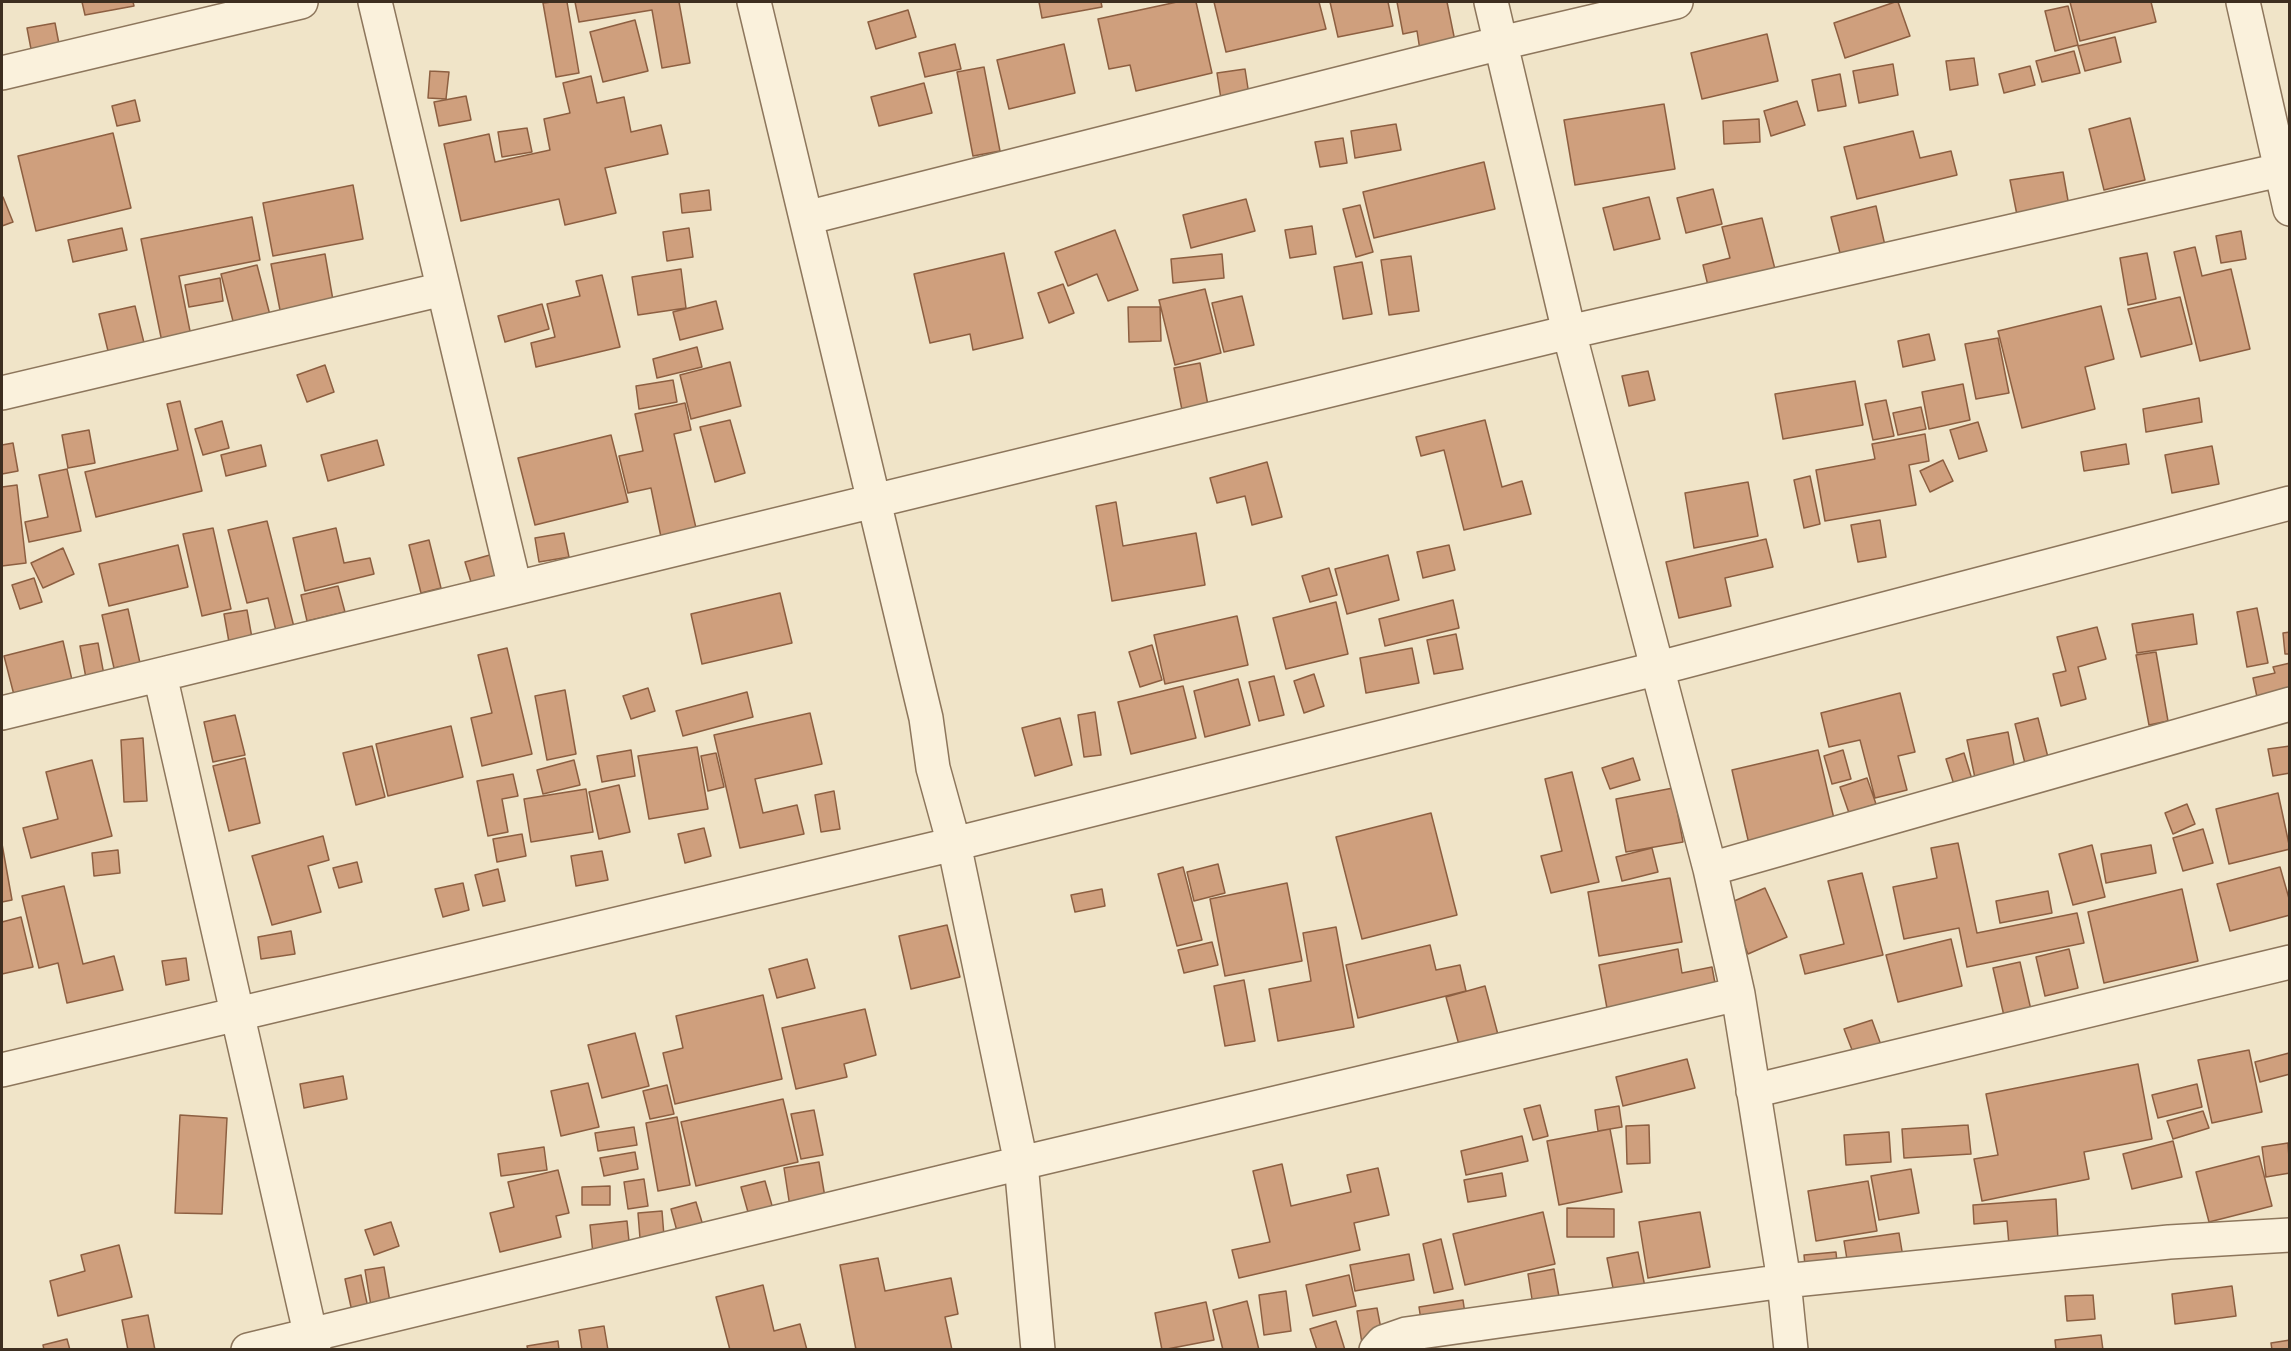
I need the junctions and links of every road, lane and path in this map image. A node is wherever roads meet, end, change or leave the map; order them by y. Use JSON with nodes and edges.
{"nodes":[{"id":1,"x":301,"y":2,"type":"edge"},
{"id":2,"x":375,"y":2,"type":"edge"},
{"id":3,"x":754,"y":2,"type":"edge"},
{"id":4,"x":1491,"y":2,"type":"edge"},
{"id":5,"x":1676,"y":2,"type":"edge"},
{"id":6,"x":2244,"y":2,"type":"edge"},
{"id":7,"x":1501,"y":43,"type":"junction"},
{"id":8,"x":2,"y":73,"type":"edge"},
{"id":9,"x":2285,"y":173,"type":"edge"},
{"id":10,"x":2289,"y":209,"type":"edge"},
{"id":11,"x":806,"y":218,"type":"junction"},
{"id":12,"x":443,"y":289,"type":"junction"},
{"id":13,"x":1569,"y":332,"type":"junction"},
{"id":14,"x":2,"y":393,"type":"edge"},
{"id":15,"x":875,"y":501,"type":"junction"},
{"id":16,"x":2289,"y":503,"type":"edge"},
{"id":17,"x":515,"y":588,"type":"junction"},
{"id":18,"x":1659,"y":668,"type":"junction"},
{"id":19,"x":160,"y":675,"type":"junction"},
{"id":20,"x":2289,"y":704,"type":"edge"},
{"id":21,"x":2,"y":713,"type":"edge"},
{"id":22,"x":954,"y":844,"type":"junction"},
{"id":23,"x":1710,"y":869,"type":"junction"},
{"id":24,"x":2289,"y":962,"type":"edge"},
{"id":25,"x":1738,"y":994,"type":"junction"},
{"id":26,"x":237,"y":1014,"type":"junction"},
{"id":27,"x":2,"y":1070,"type":"edge"},
{"id":28,"x":1753,"y":1090,"type":"junction"},
{"id":29,"x":1021,"y":1163,"type":"junction"},
{"id":30,"x":2289,"y":1235,"type":"edge"},
{"id":31,"x":1784,"y":1281,"type":"junction"},
{"id":32,"x":312,"y":1342,"type":"edge"},
{"id":33,"x":248,"y":1350,"type":"edge"},
{"id":34,"x":1038,"y":1350,"type":"edge"},
{"id":35,"x":1376,"y":1350,"type":"edge"},
{"id":36,"x":1791,"y":1350,"type":"edge"}],
"edges":[{"from":1,"to":8,"type":"street"},
{"from":2,"to":12,"type":"street"},
{"from":3,"to":11,"type":"street"},
{"from":4,"to":7,"type":"street"},
{"from":5,"to":7,"type":"street"},
{"from":6,"to":9,"type":"street"},
{"from":7,"to":11,"type":"street"},
{"from":7,"to":13,"type":"street"},
{"from":9,"to":10,"type":"street"},
{"from":9,"to":13,"type":"street"},
{"from":11,"to":15,"type":"street"},
{"from":12,"to":14,"type":"street"},
{"from":12,"to":17,"type":"street"},
{"from":13,"to":15,"type":"street"},
{"from":13,"to":18,"type":"street"},
{"from":15,"to":17,"type":"street"},
{"from":15,"to":22,"type":"street"},
{"from":16,"to":18,"type":"street"},
{"from":17,"to":19,"type":"street"},
{"from":18,"to":22,"type":"street"},
{"from":18,"to":23,"type":"street"},
{"from":19,"to":21,"type":"street"},
{"from":19,"to":26,"type":"street"},
{"from":20,"to":23,"type":"street"},
{"from":22,"to":26,"type":"street"},
{"from":22,"to":29,"type":"street"},
{"from":23,"to":25,"type":"street"},
{"from":24,"to":28,"type":"street"},
{"from":25,"to":28,"type":"street"},
{"from":25,"to":29,"type":"street"},
{"from":26,"to":27,"type":"street"},
{"from":26,"to":32,"type":"street"},
{"from":28,"to":31,"type":"street"},
{"from":29,"to":32,"type":"street"},
{"from":29,"to":34,"type":"street"},
{"from":30,"to":31,"type":"street"},
{"from":31,"to":35,"type":"street"},
{"from":31,"to":36,"type":"street"},
{"from":32,"to":33,"type":"street"}]}
